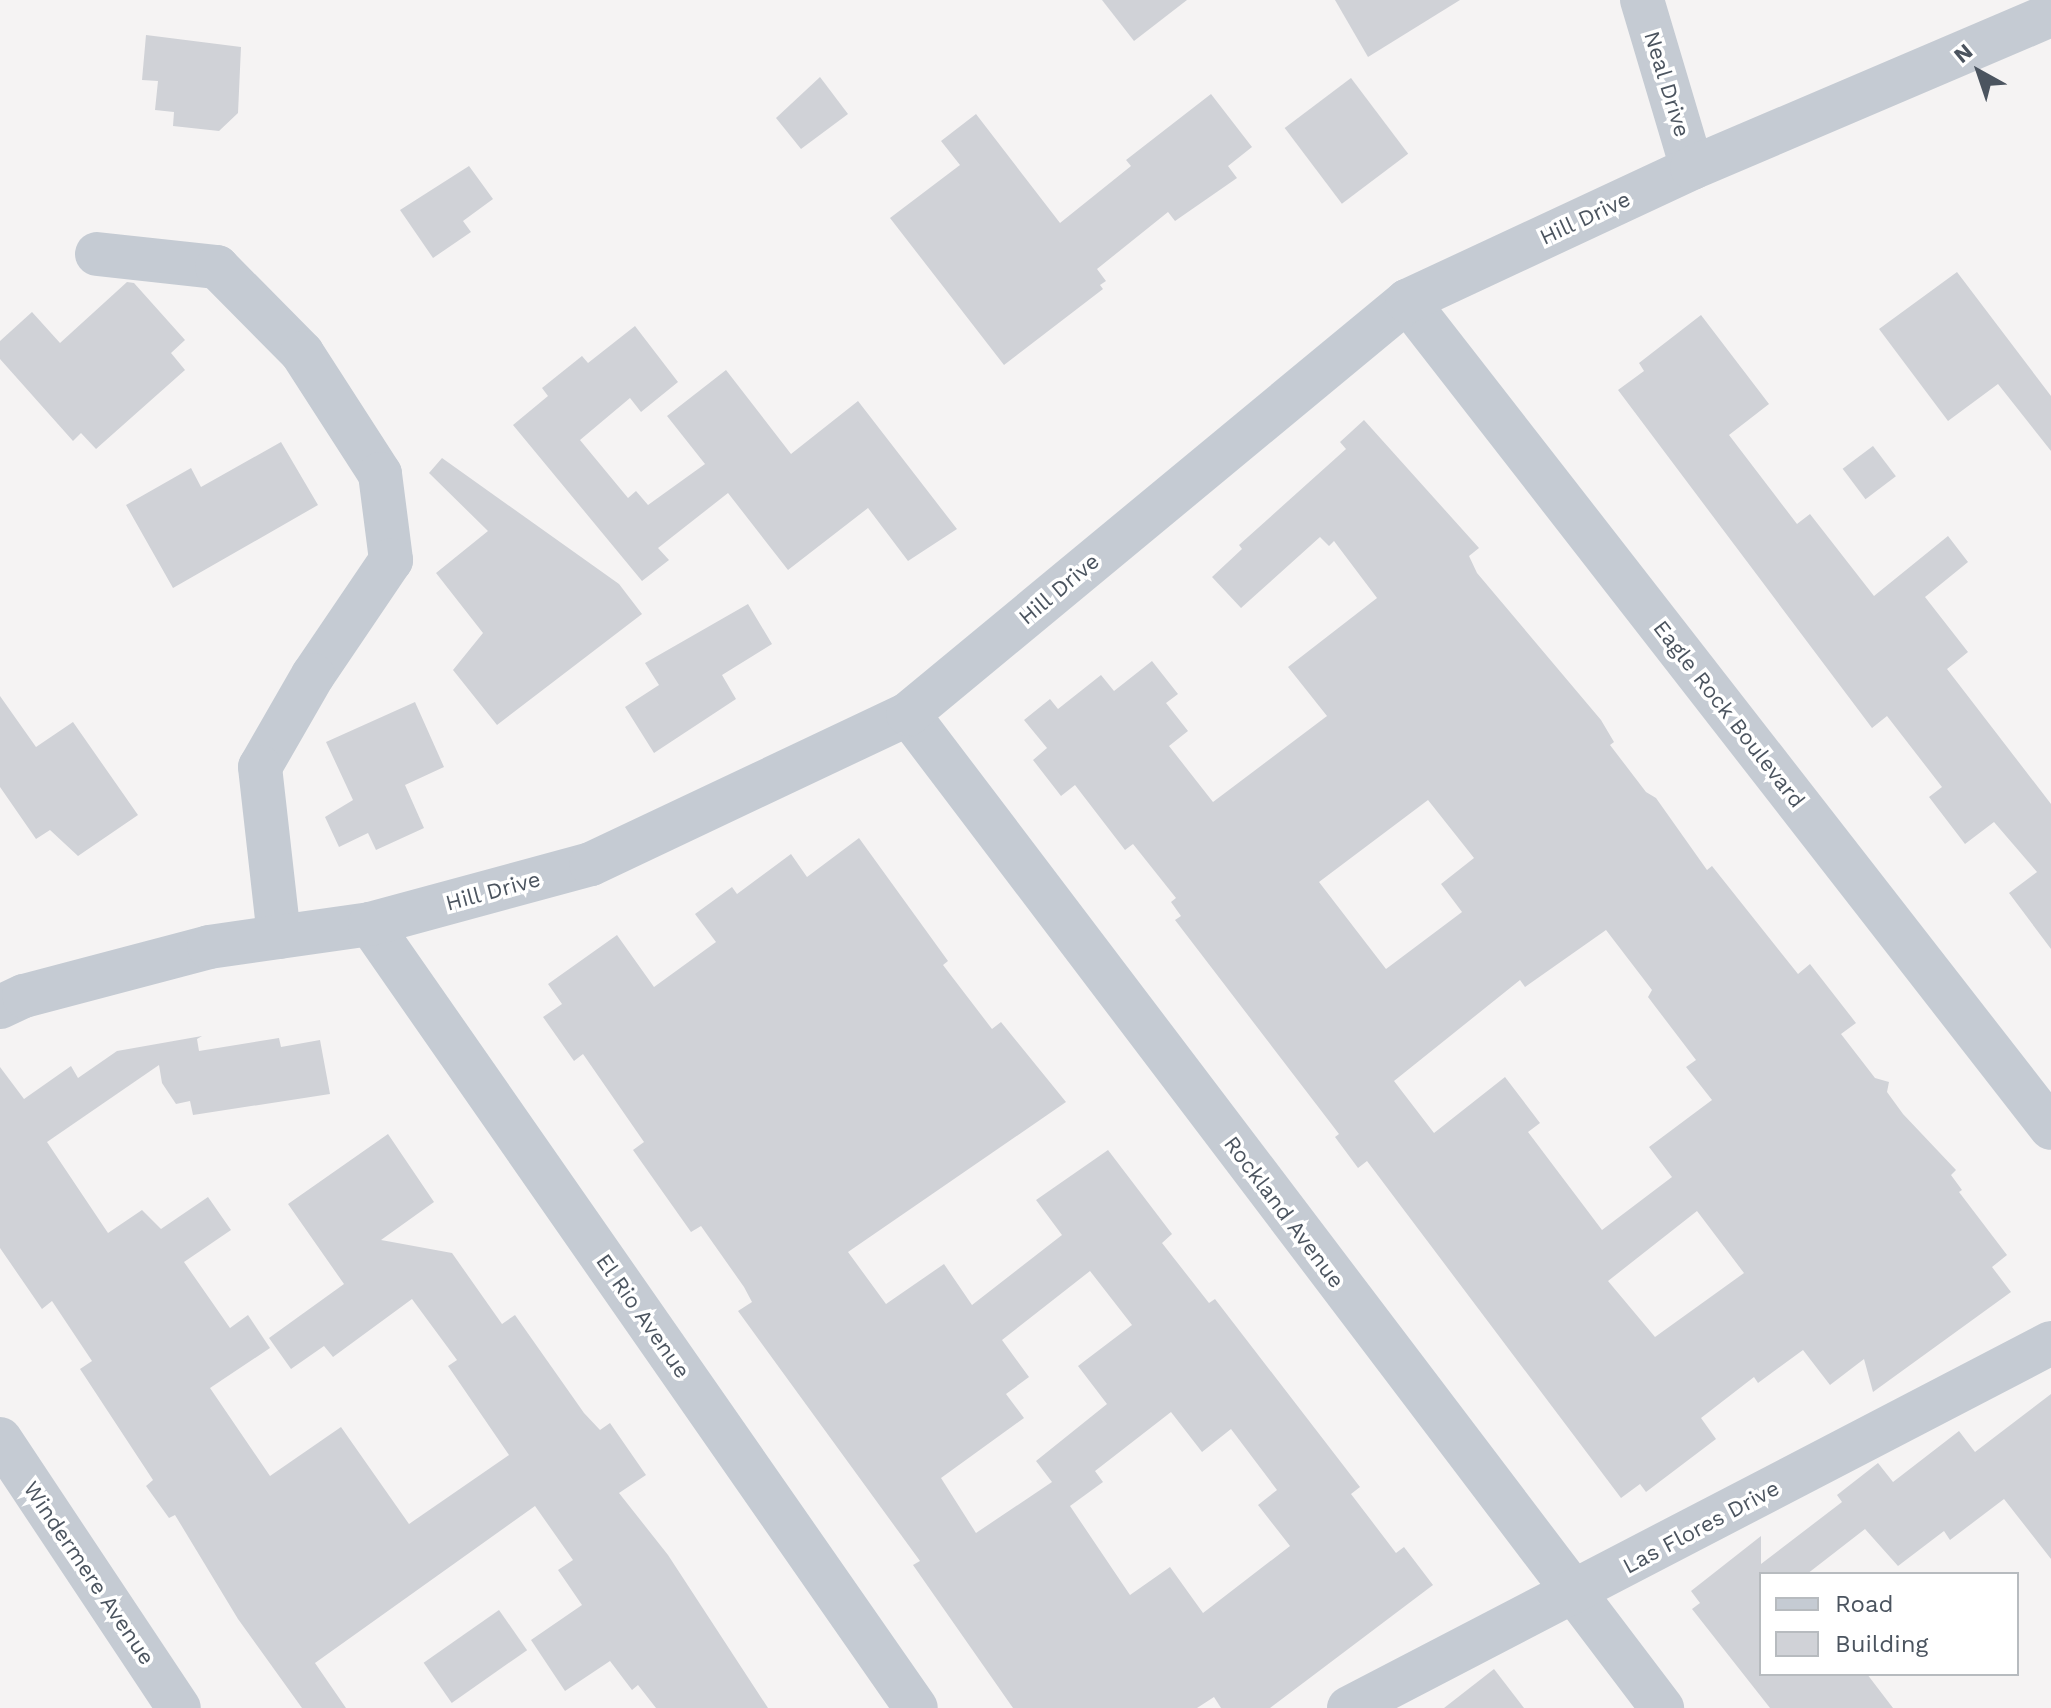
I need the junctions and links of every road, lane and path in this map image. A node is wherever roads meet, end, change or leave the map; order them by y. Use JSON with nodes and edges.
{"nodes":[{"id":1,"x":1642,"y":0,"type":"edge"},
{"id":2,"x":2051,"y":15,"type":"edge"},
{"id":3,"x":1692,"y":168,"type":"junction"},
{"id":4,"x":97,"y":254,"type":"dead end"},
{"id":5,"x":1407,"y":301,"type":"junction"},
{"id":6,"x":908,"y":714,"type":"junction"},
{"id":7,"x":370,"y":924,"type":"junction"},
{"id":8,"x":279,"y":937,"type":"junction"},
{"id":9,"x":0,"y":1007,"type":"edge"},
{"id":10,"x":2051,"y":1128,"type":"edge"},
{"id":11,"x":2051,"y":1343,"type":"edge"},
{"id":12,"x":0,"y":1439,"type":"edge"},
{"id":13,"x":1573,"y":1594,"type":"junction"},
{"id":14,"x":179,"y":1708,"type":"edge"},
{"id":15,"x":916,"y":1708,"type":"edge"},
{"id":16,"x":1349,"y":1708,"type":"edge"},
{"id":17,"x":1662,"y":1708,"type":"edge"}],
"edges":[{"from":1,"to":3,"type":"street","name":"Neal Drive"},
{"from":2,"to":3,"type":"street","name":"Hill Drive"},
{"from":3,"to":5,"type":"street","name":"Hill Drive"},
{"from":4,"to":8,"type":"street"},
{"from":5,"to":6,"type":"street","name":"Hill Drive"},
{"from":5,"to":10,"type":"street","name":"Eagle Rock Boulevard"},
{"from":6,"to":7,"type":"street","name":"Hill Drive"},
{"from":6,"to":13,"type":"street","name":"Rockland Avenue"},
{"from":7,"to":8,"type":"street","name":"Hill Drive"},
{"from":7,"to":15,"type":"street","name":"El Rio Avenue"},
{"from":8,"to":9,"type":"street","name":"Hill Drive"},
{"from":11,"to":13,"type":"street","name":"Las Flores Drive"},
{"from":12,"to":14,"type":"street","name":"Windermere Avenue"},
{"from":13,"to":16,"type":"street","name":"Las Flores Drive"},
{"from":13,"to":17,"type":"street","name":"Rockland Avenue"}]}
